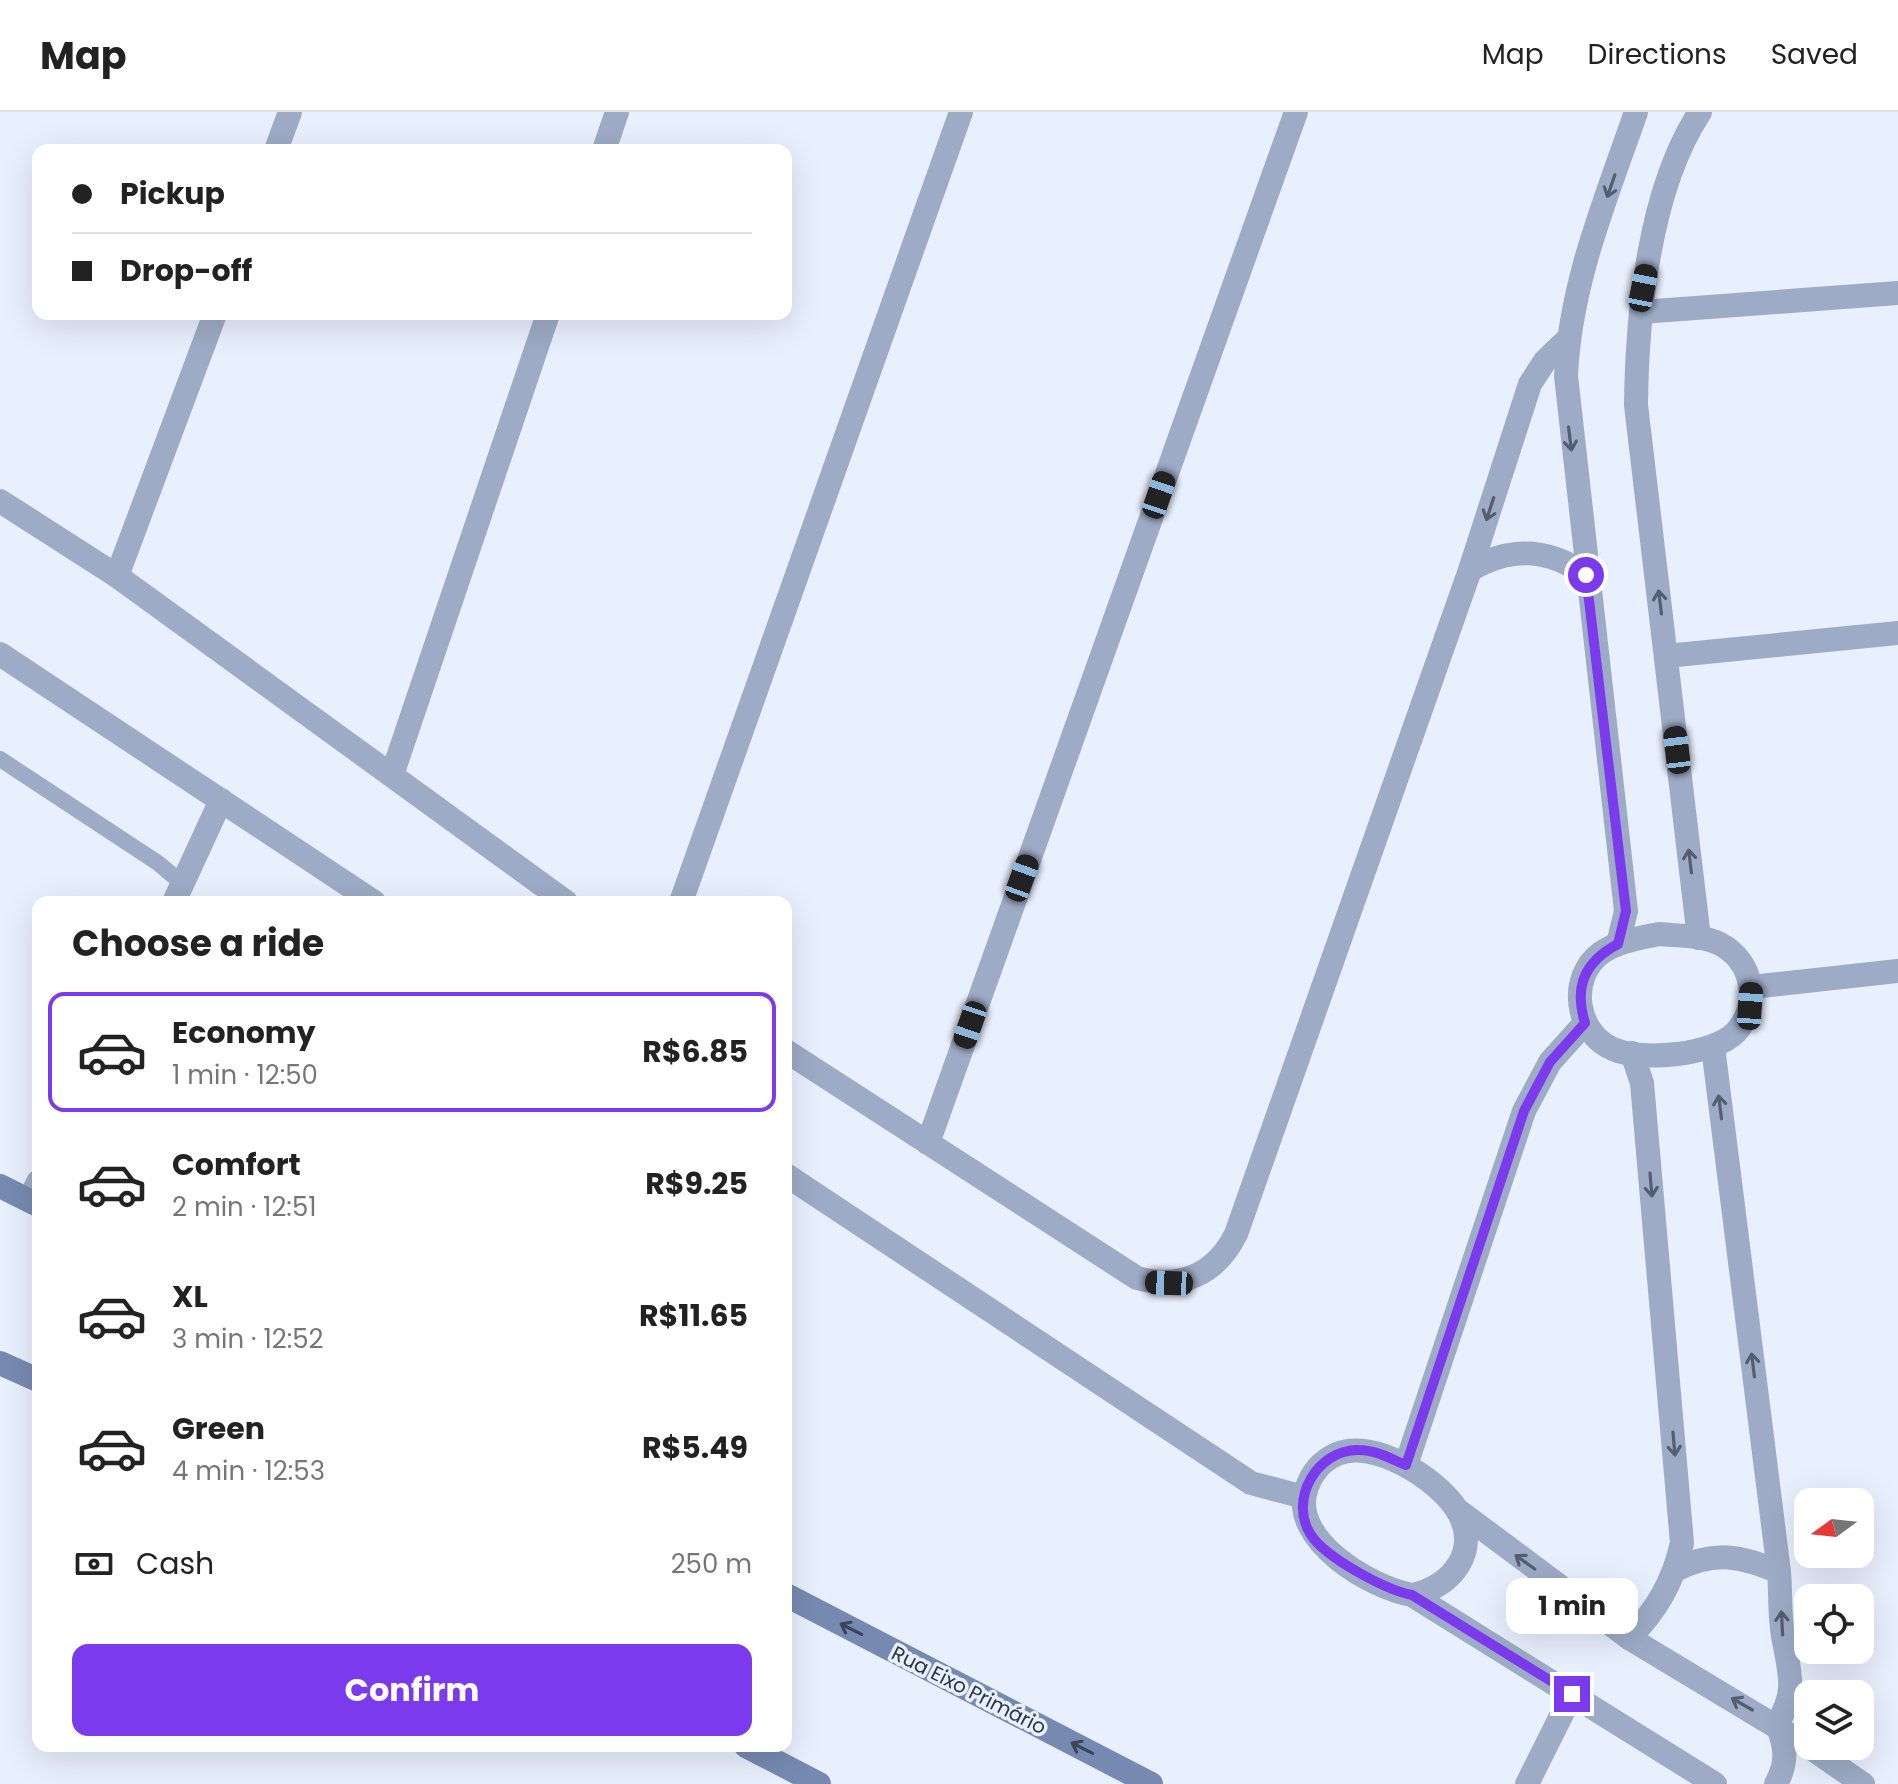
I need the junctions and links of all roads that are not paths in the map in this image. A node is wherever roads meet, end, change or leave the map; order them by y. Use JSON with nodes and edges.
{"nodes":[{"id":1,"x":290,"y":112,"type":"edge"},
{"id":2,"x":617,"y":112,"type":"edge"},
{"id":3,"x":961,"y":112,"type":"edge"},
{"id":4,"x":1296,"y":112,"type":"edge"},
{"id":5,"x":1636,"y":112,"type":"edge"},
{"id":6,"x":1700,"y":112,"type":"edge"},
{"id":7,"x":278,"y":144,"type":"edge"},
{"id":8,"x":606,"y":144,"type":"edge"},
{"id":9,"x":1898,"y":293,"type":"edge"},
{"id":10,"x":1641,"y":312,"type":"junction"},
{"id":11,"x":213,"y":320,"type":"edge"},
{"id":12,"x":546,"y":320,"type":"edge"},
{"id":13,"x":1568,"y":339,"type":"junction"},
{"id":14,"x":0,"y":501,"type":"edge"},
{"id":15,"x":1470,"y":570,"type":"junction"},
{"id":16,"x":1586,"y":575,"type":"junction"},
{"id":17,"x":117,"y":576,"type":"junction"},
{"id":18,"x":1898,"y":633,"type":"edge"},
{"id":19,"x":0,"y":654,"type":"edge"},
{"id":20,"x":1666,"y":656,"type":"junction"},
{"id":21,"x":0,"y":759,"type":"edge"},
{"id":22,"x":392,"y":775,"type":"junction"},
{"id":23,"x":221,"y":800,"type":"junction"},
{"id":24,"x":178,"y":893,"type":"edge"},
{"id":25,"x":365,"y":896,"type":"edge"},
{"id":26,"x":558,"y":896,"type":"edge"},
{"id":27,"x":683,"y":896,"type":"edge"},
{"id":28,"x":1699,"y":938,"type":"junction"},
{"id":29,"x":1618,"y":944,"type":"junction"},
{"id":30,"x":1898,"y":971,"type":"edge"},
{"id":31,"x":1751,"y":987,"type":"junction"},
{"id":32,"x":1585,"y":1023,"type":"junction"},
{"id":33,"x":1713,"y":1047,"type":"junction"},
{"id":34,"x":1632,"y":1053,"type":"junction"},
{"id":35,"x":792,"y":1055,"type":"edge"},
{"id":36,"x":928,"y":1143,"type":"junction"},
{"id":37,"x":792,"y":1179,"type":"edge"},
{"id":38,"x":0,"y":1186,"type":"edge"},
{"id":39,"x":32,"y":1195,"type":"edge"},
{"id":40,"x":0,"y":1363,"type":"edge"},
{"id":41,"x":32,"y":1376,"type":"edge"},
{"id":42,"x":1406,"y":1465,"type":"junction"},
{"id":43,"x":1304,"y":1497,"type":"junction"},
{"id":44,"x":1458,"y":1511,"type":"junction"},
{"id":45,"x":1676,"y":1570,"type":"junction"},
{"id":46,"x":1779,"y":1572,"type":"junction"},
{"id":47,"x":1412,"y":1595,"type":"junction"},
{"id":48,"x":792,"y":1598,"type":"edge"},
{"id":49,"x":1629,"y":1638,"type":"junction"},
{"id":50,"x":1572,"y":1694,"type":"junction"},
{"id":51,"x":1777,"y":1724,"type":"junction"},
{"id":52,"x":1794,"y":1736,"type":"edge"},
{"id":53,"x":758,"y":1752,"type":"edge"},
{"id":54,"x":1828,"y":1760,"type":"edge"},
{"id":55,"x":819,"y":1784,"type":"edge"},
{"id":56,"x":1151,"y":1784,"type":"edge"},
{"id":57,"x":1527,"y":1784,"type":"edge"},
{"id":58,"x":1715,"y":1784,"type":"edge"},
{"id":59,"x":1776,"y":1784,"type":"edge"},
{"id":60,"x":1863,"y":1784,"type":"edge"}],
"edges":[{"from":1,"to":7,"type":"street"},
{"from":2,"to":8,"type":"street"},
{"from":3,"to":27,"type":"street"},
{"from":4,"to":36,"type":"street"},
{"from":5,"to":13,"type":"street","one_way":true},
{"from":6,"to":10,"type":"street"},
{"from":9,"to":10,"type":"street"},
{"from":20,"to":10,"type":"street","one_way":true},
{"from":11,"to":17,"type":"street"},
{"from":12,"to":22,"type":"street"},
{"from":13,"to":15,"type":"street","one_way":true},
{"from":13,"to":16,"type":"street","one_way":true},
{"from":14,"to":17,"type":"street"},
{"from":15,"to":16,"type":"street"},
{"from":15,"to":36,"type":"street"},
{"from":16,"to":29,"type":"street"},
{"from":17,"to":22,"type":"street"},
{"from":18,"to":20,"type":"street"},
{"from":19,"to":23,"type":"street"},
{"from":28,"to":20,"type":"street","one_way":true},
{"from":21,"to":24,"type":"lane"},
{"from":22,"to":26,"type":"street"},
{"from":23,"to":24,"type":"street"},
{"from":23,"to":25,"type":"street"},
{"from":28,"to":29,"type":"street"},
{"from":28,"to":31,"type":"street"},
{"from":29,"to":32,"type":"street"},
{"from":30,"to":31,"type":"street"},
{"from":31,"to":33,"type":"street"},
{"from":32,"to":34,"type":"street"},
{"from":32,"to":42,"type":"street"},
{"from":33,"to":34,"type":"street"},
{"from":46,"to":33,"type":"street","one_way":true},
{"from":34,"to":45,"type":"street","one_way":true},
{"from":35,"to":36,"type":"street"},
{"from":37,"to":43,"type":"street"},
{"from":38,"to":39,"type":"street"},
{"from":40,"to":41,"type":"street"},
{"from":42,"to":43,"type":"street"},
{"from":42,"to":44,"type":"street"},
{"from":43,"to":47,"type":"street"},
{"from":44,"to":47,"type":"street"},
{"from":49,"to":44,"type":"street","one_way":true},
{"from":45,"to":46,"type":"street"},
{"from":45,"to":49,"type":"street"},
{"from":51,"to":46,"type":"street","one_way":true},
{"from":47,"to":50,"type":"street"},
{"from":56,"to":48,"type":"street","name":"Rua Eixo Primário","one_way":true},
{"from":51,"to":49,"type":"street","one_way":true},
{"from":50,"to":57,"type":"street"},
{"from":50,"to":58,"type":"street"},
{"from":51,"to":52,"type":"street"},
{"from":51,"to":59,"type":"street"},
{"from":53,"to":55,"type":"street"},
{"from":54,"to":60,"type":"street"}]}
